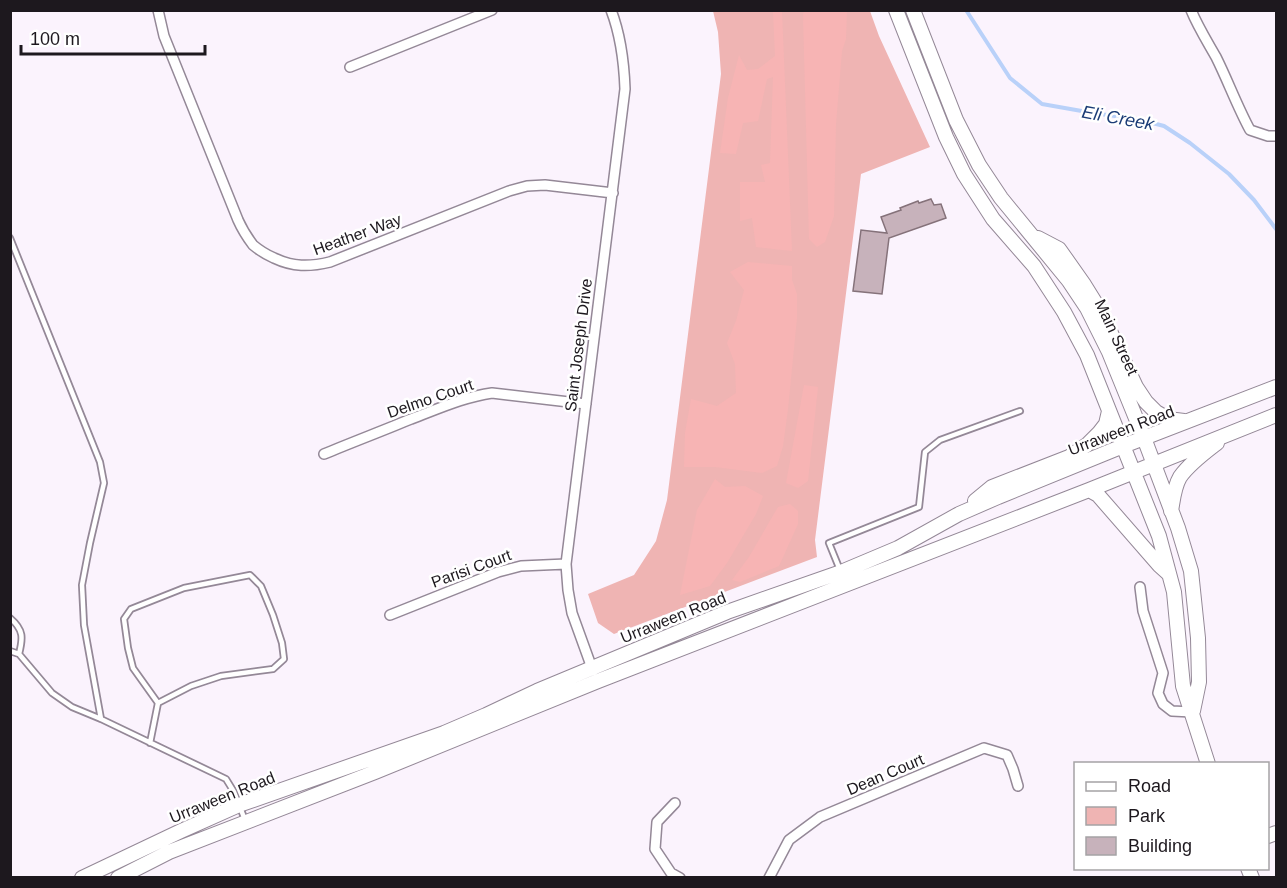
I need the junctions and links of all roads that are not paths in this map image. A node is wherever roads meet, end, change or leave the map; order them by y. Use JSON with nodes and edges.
{"nodes":[{"id":1,"x":158,"y":10,"type":"edge"},
{"id":2,"x":492,"y":10,"type":"edge"},
{"id":3,"x":611,"y":10,"type":"edge"},
{"id":4,"x":896,"y":10,"type":"edge"},
{"id":5,"x":913,"y":10,"type":"edge"},
{"id":6,"x":1191,"y":10,"type":"edge"},
{"id":7,"x":350,"y":67,"type":"dead end"},
{"id":8,"x":1276,"y":136,"type":"edge"},
{"id":9,"x":613,"y":193,"type":"junction"},
{"id":10,"x":1031,"y":234,"type":"junction"},
{"id":11,"x":10,"y":238,"type":"edge"},
{"id":12,"x":1276,"y":387,"type":"edge"},
{"id":13,"x":586,"y":404,"type":"junction"},
{"id":14,"x":1020,"y":411,"type":"dead end"},
{"id":15,"x":1108,"y":411,"type":"junction"},
{"id":16,"x":1276,"y":415,"type":"edge"},
{"id":17,"x":1187,"y":422,"type":"junction"},
{"id":18,"x":1231,"y":433,"type":"junction"},
{"id":19,"x":1144,"y":438,"type":"junction"},
{"id":20,"x":1123,"y":446,"type":"junction"},
{"id":21,"x":324,"y":454,"type":"dead end"},
{"id":22,"x":1154,"y":464,"type":"junction"},
{"id":23,"x":1134,"y":472,"type":"junction"},
{"id":24,"x":1089,"y":490,"type":"junction"},
{"id":25,"x":1171,"y":511,"type":"junction"},
{"id":26,"x":959,"y":514,"type":"junction"},
{"id":27,"x":566,"y":564,"type":"junction"},
{"id":28,"x":841,"y":572,"type":"junction"},
{"id":29,"x":1169,"y":574,"type":"junction"},
{"id":30,"x":1140,"y":587,"type":"dead end"},
{"id":31,"x":390,"y":615,"type":"dead end"},
{"id":32,"x":10,"y":618,"type":"edge"},
{"id":33,"x":10,"y":651,"type":"edge"},
{"id":34,"x":19,"y":654,"type":"junction"},
{"id":35,"x":592,"y":667,"type":"junction"},
{"id":36,"x":598,"y":681,"type":"junction"},
{"id":37,"x":158,"y":703,"type":"junction"},
{"id":38,"x":1192,"y":712,"type":"junction"},
{"id":39,"x":101,"y":719,"type":"junction"},
{"id":40,"x":150,"y":743,"type":"junction"},
{"id":41,"x":1207,"y":762,"type":"edge"},
{"id":42,"x":1018,"y":786,"type":"dead end"},
{"id":43,"x":675,"y":803,"type":"dead end"},
{"id":44,"x":239,"y":805,"type":"junction"},
{"id":45,"x":246,"y":822,"type":"junction"},
{"id":46,"x":82,"y":878,"type":"edge"},
{"id":47,"x":118,"y":878,"type":"edge"},
{"id":48,"x":680,"y":878,"type":"edge"},
{"id":49,"x":769,"y":878,"type":"edge"}],
"edges":[{"from":1,"to":9,"type":"street","name":"Heather Way"},
{"from":2,"to":7,"type":"street"},
{"from":3,"to":9,"type":"street","name":"Saint Joseph Drive"},
{"from":4,"to":15,"type":"main road"},
{"from":5,"to":10,"type":"main road","name":"Main Street"},
{"from":6,"to":8,"type":"street"},
{"from":9,"to":13,"type":"street","name":"Saint Joseph Drive"},
{"from":10,"to":17,"type":"main road"},
{"from":10,"to":19,"type":"main road","name":"Main Street"},
{"from":11,"to":39,"type":"lane"},
{"from":12,"to":17,"type":"main road","name":"Urraween Road"},
{"from":13,"to":21,"type":"street","name":"Delmo Court"},
{"from":13,"to":27,"type":"street","name":"Saint Joseph Drive"},
{"from":14,"to":28,"type":"lane"},
{"from":15,"to":20,"type":"main road"},
{"from":15,"to":26,"type":"main road"},
{"from":16,"to":18,"type":"main road","name":"Urraween Road"},
{"from":17,"to":19,"type":"main road","name":"Urraween Road"},
{"from":18,"to":22,"type":"main road","name":"Urraween Road"},
{"from":18,"to":25,"type":"main road"},
{"from":19,"to":20,"type":"main road","name":"Urraween Road"},
{"from":19,"to":22,"type":"main road","name":"Main Street"},
{"from":20,"to":23,"type":"main road"},
{"from":20,"to":26,"type":"main road","name":"Urraween Road"},
{"from":22,"to":23,"type":"main road","name":"Urraween Road"},
{"from":22,"to":25,"type":"main road","name":"Main Street"},
{"from":23,"to":24,"type":"main road","name":"Urraween Road"},
{"from":23,"to":29,"type":"main road"},
{"from":24,"to":29,"type":"main road"},
{"from":24,"to":36,"type":"main road","name":"Urraween Road"},
{"from":25,"to":38,"type":"main road","name":"Main Street"},
{"from":26,"to":28,"type":"main road","name":"Urraween Road"},
{"from":27,"to":31,"type":"street","name":"Parisi Court"},
{"from":27,"to":35,"type":"street","name":"Saint Joseph Drive"},
{"from":28,"to":35,"type":"main road","name":"Urraween Road"},
{"from":29,"to":38,"type":"main road"},
{"from":30,"to":38,"type":"street"},
{"from":32,"to":34,"type":"lane"},
{"from":33,"to":34,"type":"lane"},
{"from":34,"to":39,"type":"lane"},
{"from":35,"to":36,"type":"street","name":"Saint Joseph Drive"},
{"from":35,"to":44,"type":"main road","name":"Urraween Road"},
{"from":36,"to":45,"type":"main road","name":"Urraween Road"},
{"from":37,"to":37,"type":"lane"},
{"from":37,"to":40,"type":"lane"},
{"from":38,"to":41,"type":"main road"},
{"from":39,"to":40,"type":"lane"},
{"from":40,"to":44,"type":"lane"},
{"from":42,"to":49,"type":"street","name":"Dean Court"},
{"from":43,"to":48,"type":"street"},
{"from":44,"to":45,"type":"lane"},
{"from":44,"to":46,"type":"main road","name":"Urraween Road"},
{"from":45,"to":47,"type":"main road","name":"Urraween Road"}]}
